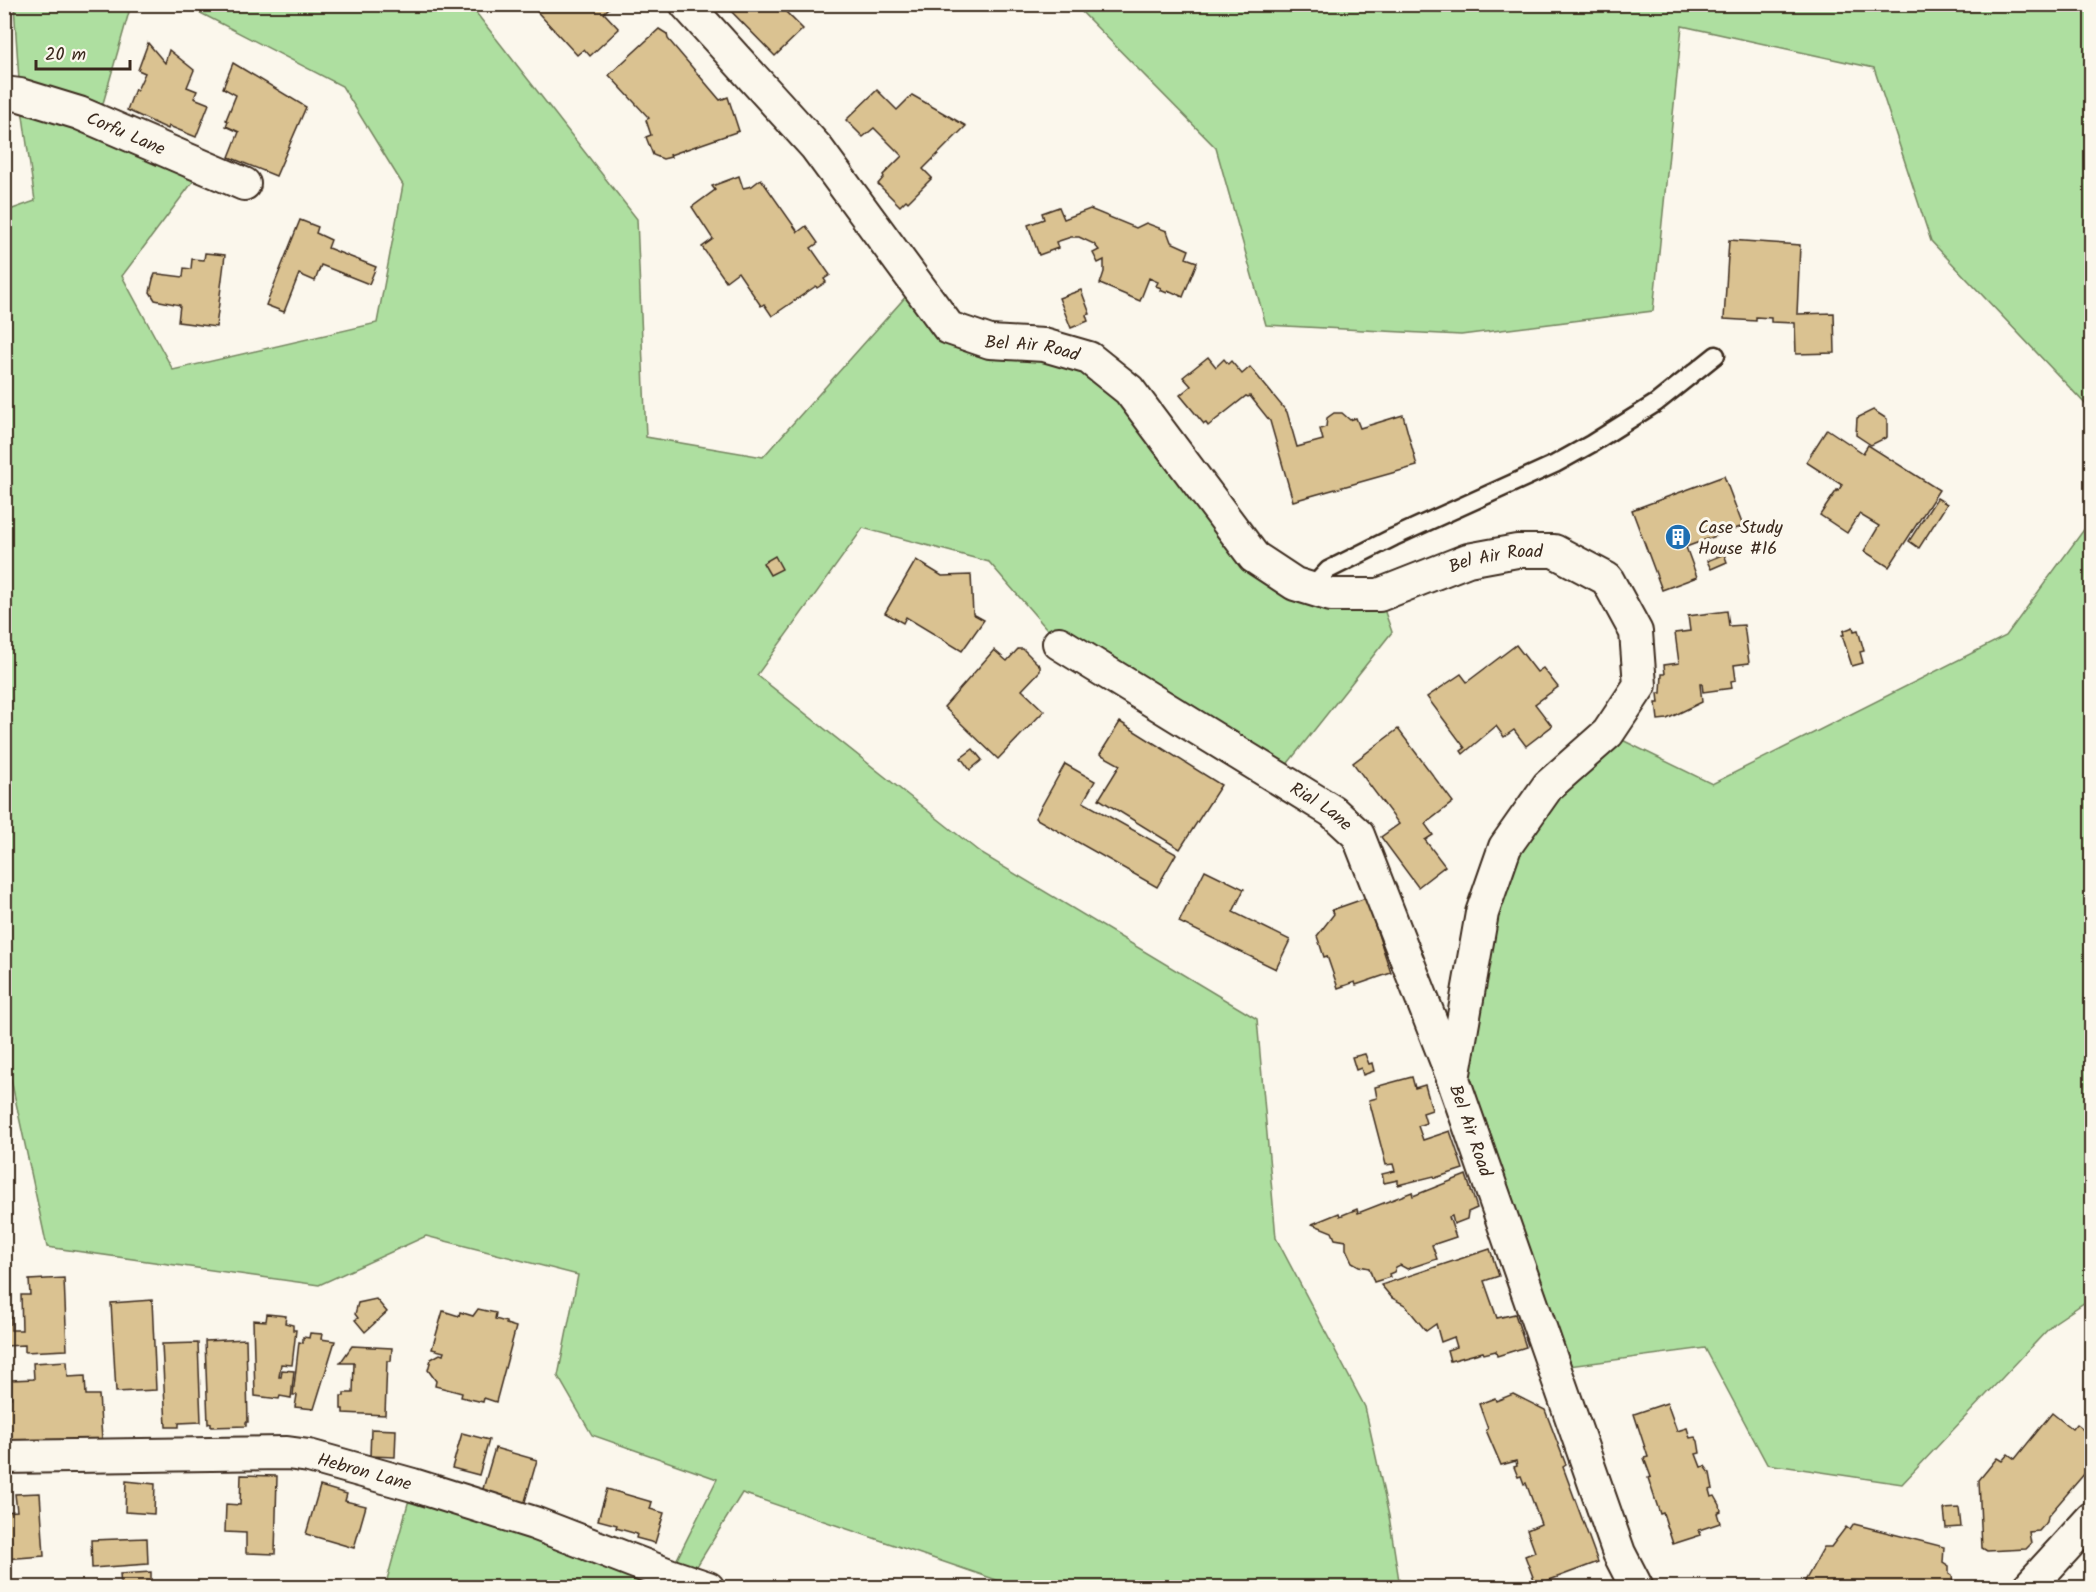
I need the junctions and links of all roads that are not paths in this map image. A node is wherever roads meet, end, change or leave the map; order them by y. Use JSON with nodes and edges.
{"nodes":[{"id":1,"x":686,"y":4,"type":"edge"},
{"id":2,"x":4,"y":93,"type":"edge"},
{"id":3,"x":244,"y":184,"type":"dead end"},
{"id":4,"x":1716,"y":355,"type":"dead end"},
{"id":5,"x":1310,"y":589,"type":"junction"},
{"id":6,"x":1059,"y":643,"type":"dead end"},
{"id":7,"x":1453,"y":1079,"type":"junction"},
{"id":8,"x":4,"y":1457,"type":"edge"},
{"id":9,"x":2091,"y":1518,"type":"edge"},
{"id":10,"x":708,"y":1587,"type":"edge"},
{"id":11,"x":1637,"y":1587,"type":"edge"},
{"id":12,"x":2028,"y":1587,"type":"edge"}],
"edges":[{"from":1,"to":5,"type":"street","name":"Bel Air Road"},
{"from":2,"to":3,"type":"street","name":"Corfu Lane"},
{"from":4,"to":5,"type":"lane"},
{"from":5,"to":7,"type":"street","name":"Bel Air Road"},
{"from":6,"to":7,"type":"street","name":"Rial Lane"},
{"from":7,"to":11,"type":"street","name":"Bel Air Road"},
{"from":8,"to":10,"type":"street","name":"Hebron Lane"},
{"from":9,"to":12,"type":"street"}]}
